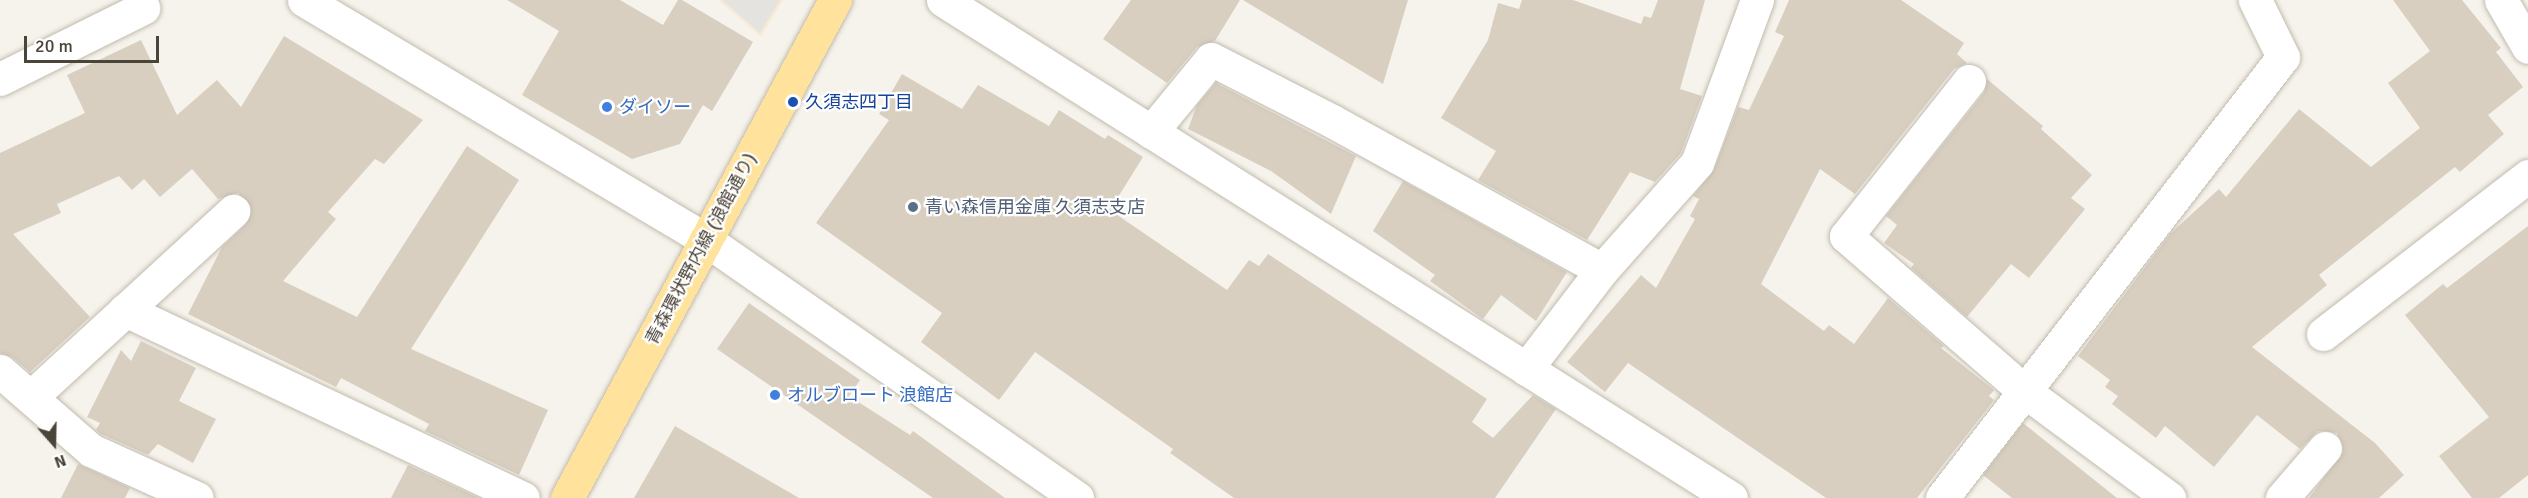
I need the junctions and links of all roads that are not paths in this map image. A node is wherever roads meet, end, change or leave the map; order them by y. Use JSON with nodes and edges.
{"nodes":[{"id":1,"x":304,"y":0,"type":"edge"},
{"id":2,"x":835,"y":0,"type":"edge"},
{"id":3,"x":943,"y":0,"type":"edge"},
{"id":4,"x":1757,"y":0,"type":"edge"},
{"id":5,"x":2255,"y":0,"type":"edge"},
{"id":6,"x":2501,"y":0,"type":"edge"},
{"id":7,"x":143,"y":8,"type":"dead end"},
{"id":8,"x":2528,"y":47,"type":"edge"},
{"id":9,"x":0,"y":79,"type":"edge"},
{"id":10,"x":1969,"y":81,"type":"dead end"},
{"id":11,"x":1151,"y":132,"type":"junction"},
{"id":12,"x":2528,"y":176,"type":"edge"},
{"id":13,"x":233,"y":212,"type":"dead end"},
{"id":14,"x":706,"y":240,"type":"junction"},
{"id":15,"x":1602,"y":270,"type":"junction"},
{"id":16,"x":125,"y":310,"type":"junction"},
{"id":17,"x":2323,"y":334,"type":"dead end"},
{"id":18,"x":1526,"y":369,"type":"junction"},
{"id":19,"x":0,"y":371,"type":"edge"},
{"id":20,"x":2022,"y":390,"type":"junction"},
{"id":21,"x":31,"y":398,"type":"junction"},
{"id":22,"x":2325,"y":447,"type":"dead end"},
{"id":23,"x":197,"y":498,"type":"edge"},
{"id":24,"x":524,"y":498,"type":"edge"},
{"id":25,"x":567,"y":498,"type":"edge"},
{"id":26,"x":1077,"y":498,"type":"edge"},
{"id":27,"x":1731,"y":498,"type":"edge"},
{"id":28,"x":1942,"y":498,"type":"edge"},
{"id":29,"x":2169,"y":498,"type":"edge"},
{"id":30,"x":2282,"y":498,"type":"edge"}],
"edges":[{"from":1,"to":14,"type":"street"},
{"from":2,"to":14,"type":"main road","name":"青森環状野内線 (浪館通り)"},
{"from":3,"to":11,"type":"street"},
{"from":4,"to":15,"type":"street"},
{"from":5,"to":20,"type":"street"},
{"from":6,"to":8,"type":"street"},
{"from":7,"to":9,"type":"street"},
{"from":10,"to":20,"type":"street"},
{"from":11,"to":15,"type":"street"},
{"from":11,"to":18,"type":"street"},
{"from":12,"to":17,"type":"street"},
{"from":13,"to":16,"type":"street"},
{"from":14,"to":25,"type":"main road","name":"青森環状野内線 (浪館通り)"},
{"from":14,"to":26,"type":"street"},
{"from":15,"to":18,"type":"street"},
{"from":16,"to":21,"type":"street"},
{"from":16,"to":24,"type":"street"},
{"from":18,"to":27,"type":"street"},
{"from":19,"to":21,"type":"street"},
{"from":20,"to":28,"type":"street"},
{"from":20,"to":29,"type":"street"},
{"from":21,"to":23,"type":"street"},
{"from":22,"to":30,"type":"street"}]}
